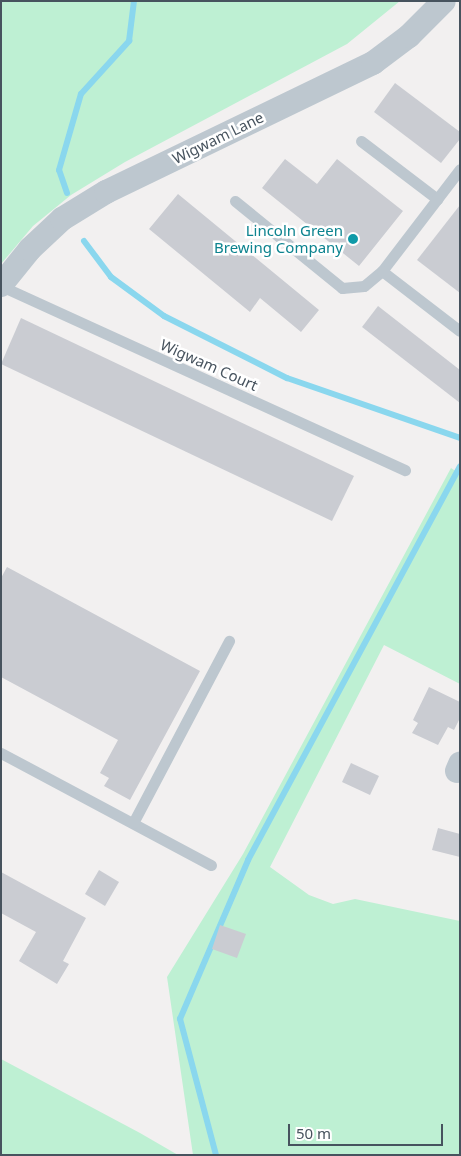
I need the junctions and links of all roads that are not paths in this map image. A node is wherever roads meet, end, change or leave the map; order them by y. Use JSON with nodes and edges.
{"nodes":[{"id":1,"x":444,"y":1,"type":"edge"},
{"id":2,"x":448,"y":1,"type":"edge"},
{"id":3,"x":460,"y":10,"type":"edge"},
{"id":4,"x":361,"y":141,"type":"dead end"},
{"id":5,"x":460,"y":169,"type":"edge"},
{"id":6,"x":437,"y":199,"type":"junction"},
{"id":7,"x":235,"y":201,"type":"dead end"},
{"id":8,"x":382,"y":271,"type":"junction"},
{"id":9,"x":1,"y":286,"type":"edge"},
{"id":10,"x":460,"y":331,"type":"edge"},
{"id":11,"x":405,"y":470,"type":"dead end"},
{"id":12,"x":229,"y":641,"type":"dead end"},
{"id":13,"x":1,"y":753,"type":"edge"},
{"id":14,"x":133,"y":823,"type":"junction"},
{"id":15,"x":211,"y":865,"type":"dead end"}],
"edges":[{"from":1,"to":9,"type":"street","name":"Wigwam Lane"},
{"from":2,"to":3,"type":"street"},
{"from":4,"to":6,"type":"lane"},
{"from":5,"to":6,"type":"lane"},
{"from":6,"to":8,"type":"lane"},
{"from":7,"to":8,"type":"lane"},
{"from":8,"to":10,"type":"lane"},
{"from":9,"to":11,"type":"lane","name":"Wigwam Court"},
{"from":12,"to":14,"type":"lane"},
{"from":13,"to":14,"type":"lane"},
{"from":14,"to":15,"type":"lane"}]}
